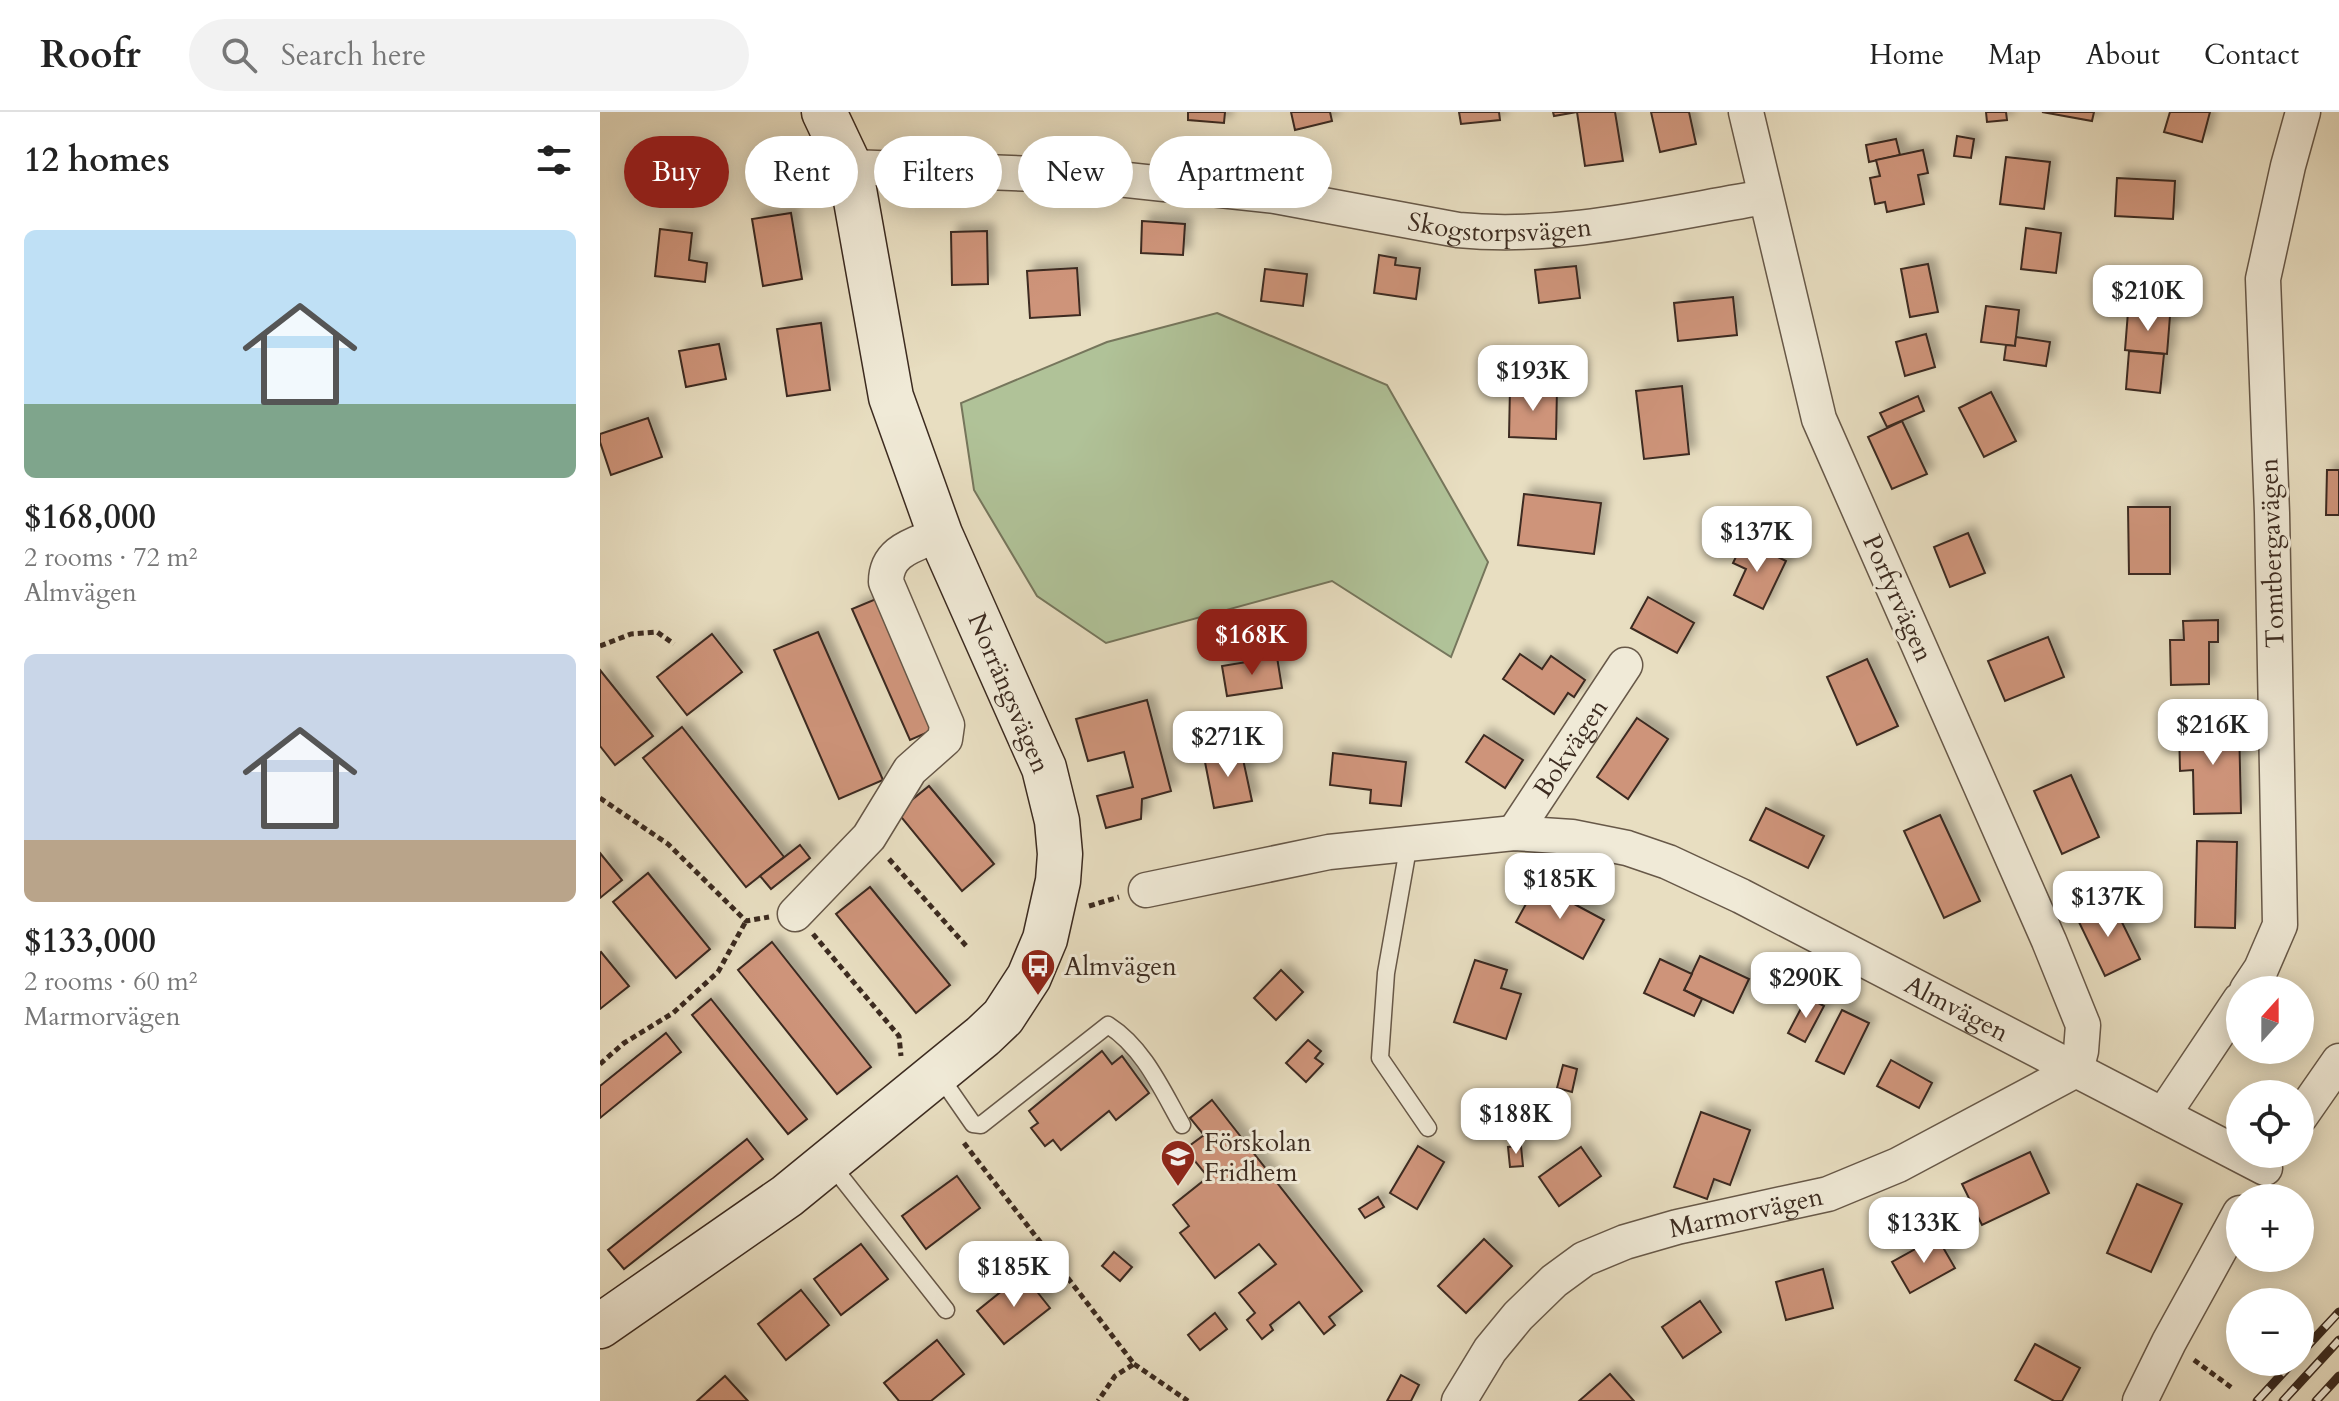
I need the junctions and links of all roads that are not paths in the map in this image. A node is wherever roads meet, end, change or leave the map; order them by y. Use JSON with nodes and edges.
{"nodes":[{"id":1,"x":824,"y":112,"type":"edge"},
{"id":2,"x":1746,"y":112,"type":"edge"},
{"id":3,"x":2303,"y":112,"type":"edge"},
{"id":4,"x":835,"y":136,"type":"edge"},
{"id":5,"x":858,"y":167,"type":"edge"},
{"id":6,"x":1765,"y":197,"type":"junction"},
{"id":7,"x":857,"y":208,"type":"edge"},
{"id":8,"x":940,"y":534,"type":"junction"},
{"id":9,"x":1625,"y":665,"type":"dead end"},
{"id":10,"x":1514,"y":833,"type":"junction"},
{"id":11,"x":1409,"y":843,"type":"junction"},
{"id":12,"x":1146,"y":890,"type":"dead end"},
{"id":13,"x":795,"y":914,"type":"dead end"},
{"id":14,"x":2256,"y":976,"type":"edge"},
{"id":15,"x":2226,"y":1021,"type":"edge"},
{"id":16,"x":2339,"y":1061,"type":"edge"},
{"id":17,"x":2076,"y":1070,"type":"junction"},
{"id":18,"x":938,"y":1074,"type":"junction"},
{"id":19,"x":2314,"y":1097,"type":"edge"},
{"id":20,"x":2163,"y":1115,"type":"junction"},
{"id":21,"x":1182,"y":1125,"type":"dead end"},
{"id":22,"x":1428,"y":1128,"type":"dead end"},
{"id":23,"x":2226,"y":1142,"type":"edge"},
{"id":24,"x":829,"y":1161,"type":"junction"},
{"id":25,"x":2226,"y":1238,"type":"edge"},
{"id":26,"x":946,"y":1310,"type":"dead end"},
{"id":27,"x":600,"y":1326,"type":"edge"},
{"id":28,"x":1459,"y":1401,"type":"edge"},
{"id":29,"x":2140,"y":1401,"type":"edge"}],
"edges":[{"from":1,"to":4,"type":"street","name":"Norrängsvägen"},
{"from":2,"to":6,"type":"street","name":"Porfyrvägen"},
{"from":3,"to":14,"type":"street","name":"Tomtbergavägen"},
{"from":5,"to":6,"type":"street","name":"Skogstorpsvägen"},
{"from":6,"to":17,"type":"street","name":"Porfyrvägen"},
{"from":7,"to":8,"type":"street","name":"Norrängsvägen"},
{"from":8,"to":13,"type":"street"},
{"from":8,"to":18,"type":"street","name":"Norrängsvägen"},
{"from":9,"to":10,"type":"street","name":"Bokvägen"},
{"from":10,"to":11,"type":"street","name":"Almvägen"},
{"from":10,"to":17,"type":"street","name":"Almvägen"},
{"from":11,"to":12,"type":"street","name":"Almvägen"},
{"from":11,"to":22,"type":"lane"},
{"from":15,"to":20,"type":"street"},
{"from":16,"to":19,"type":"street"},
{"from":17,"to":20,"type":"street","name":"Almvägen"},
{"from":17,"to":28,"type":"street","name":"Marmorvägen"},
{"from":18,"to":21,"type":"lane"},
{"from":18,"to":24,"type":"street","name":"Norrängsvägen"},
{"from":20,"to":23,"type":"street","name":"Almvägen"},
{"from":24,"to":26,"type":"lane"},
{"from":24,"to":27,"type":"street","name":"Norrängsvägen"},
{"from":25,"to":29,"type":"street"}]}
